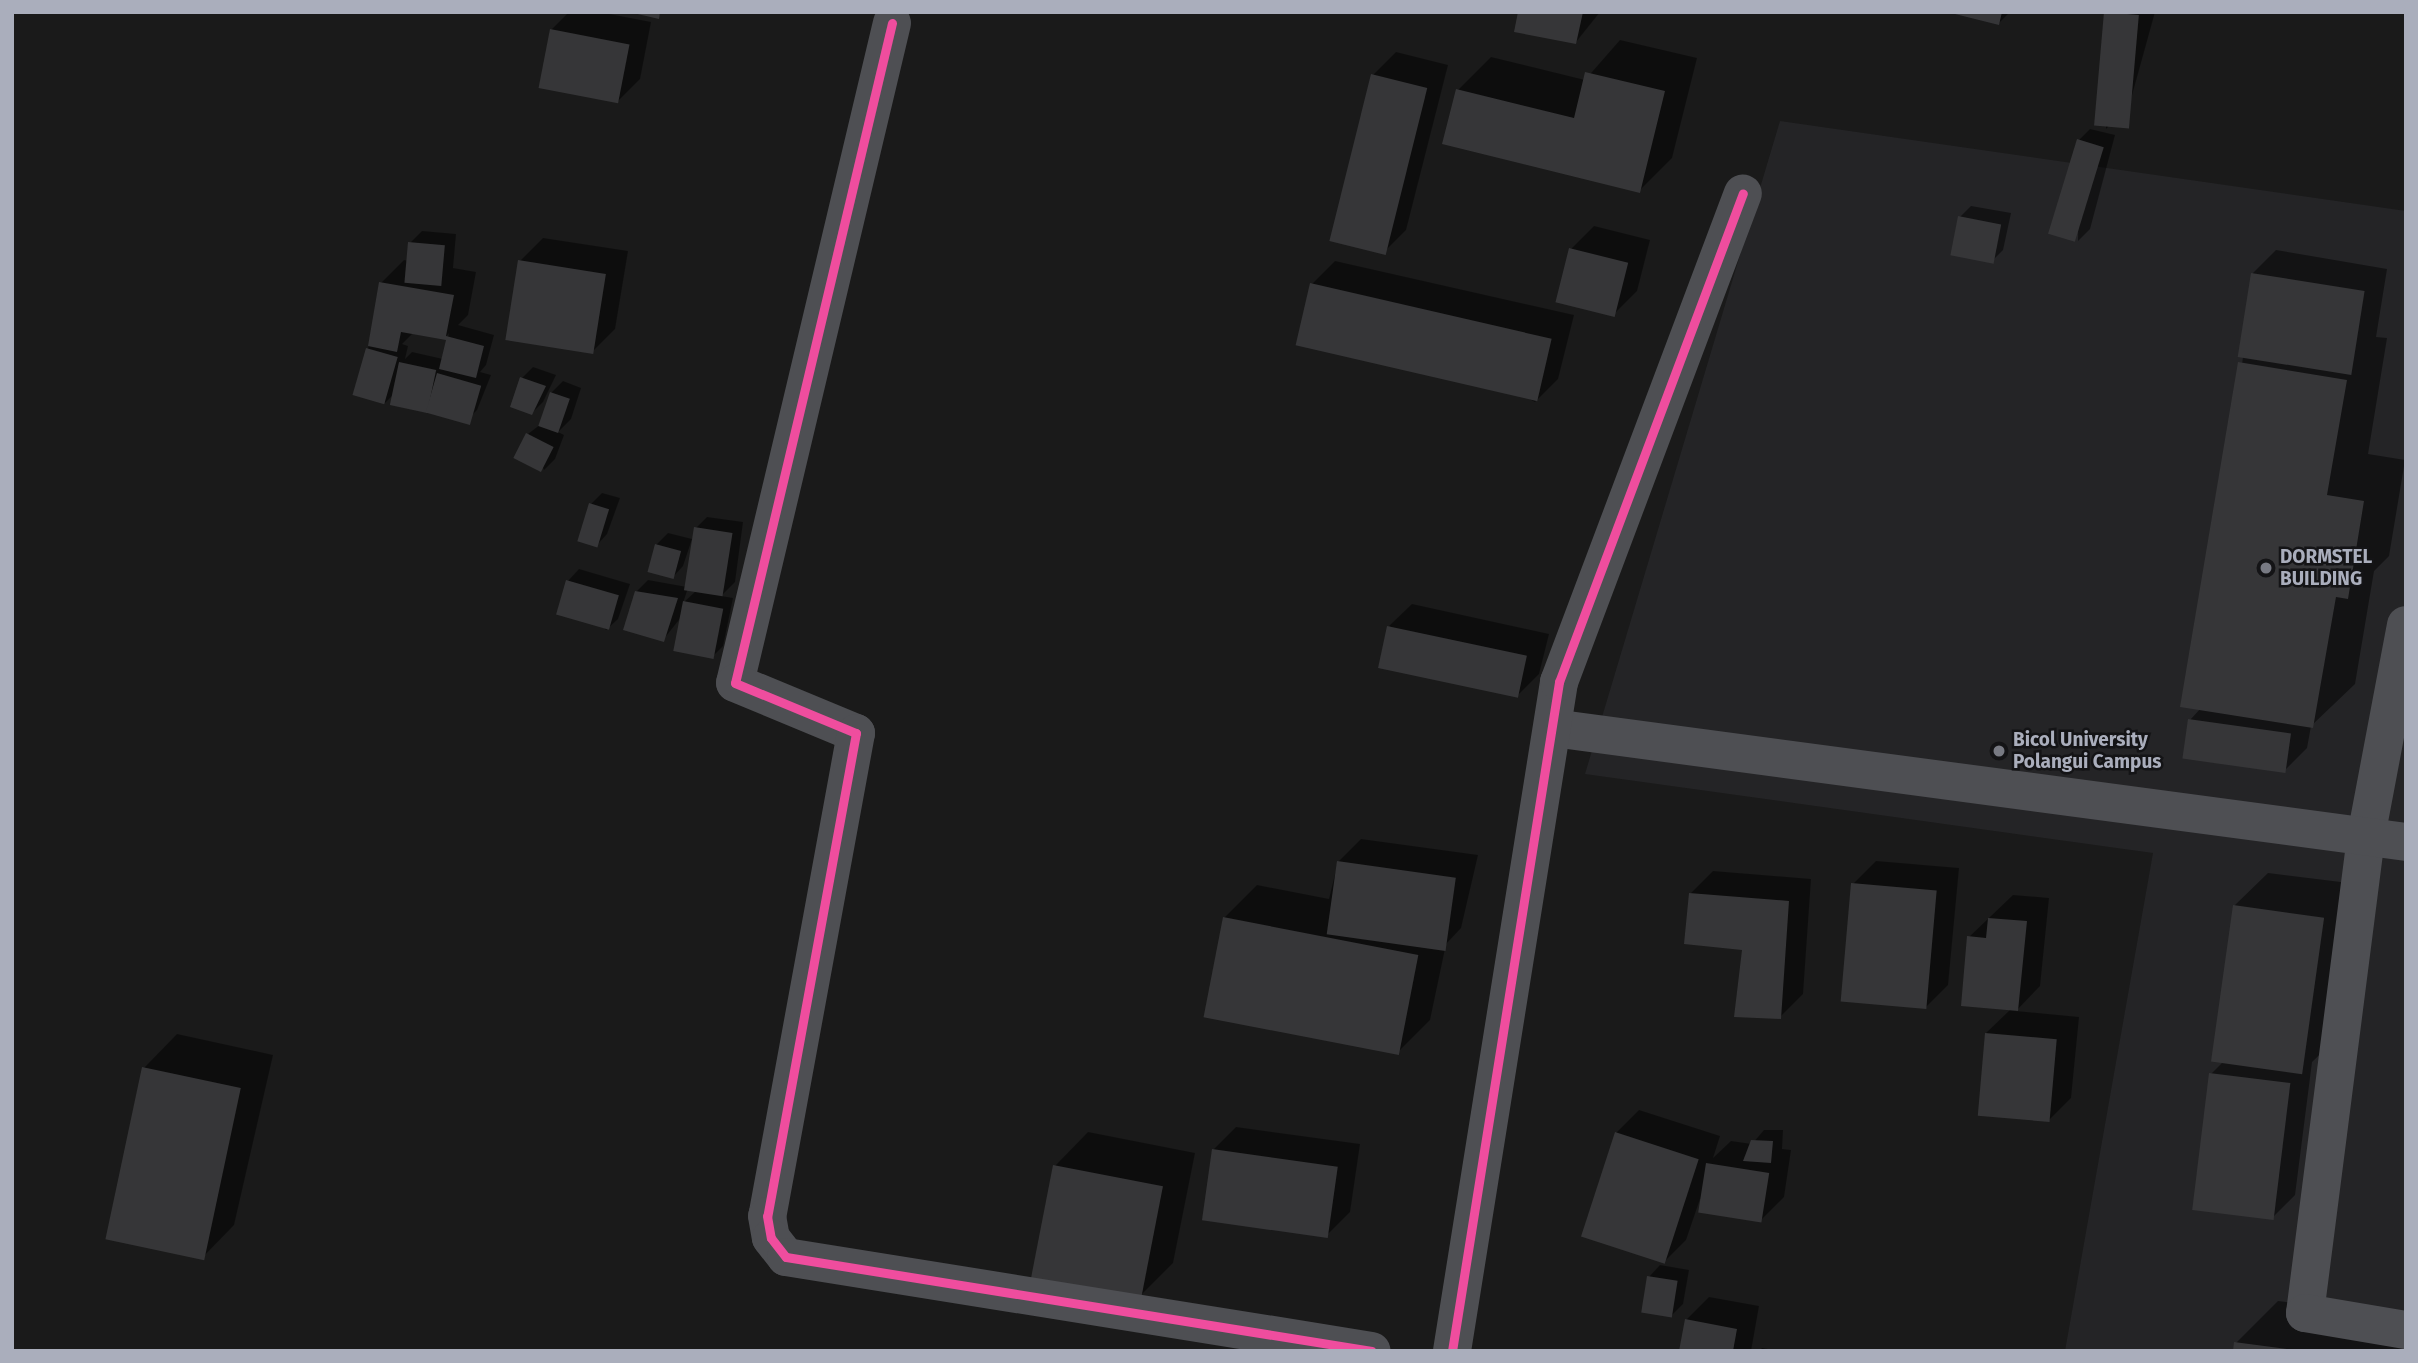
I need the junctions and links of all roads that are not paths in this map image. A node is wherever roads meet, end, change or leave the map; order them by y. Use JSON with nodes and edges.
{"nodes":[{"id":1,"x":892,"y":23,"type":"dead end"},
{"id":2,"x":1743,"y":193,"type":"dead end"},
{"id":3,"x":2406,"y":625,"type":"edge"},
{"id":4,"x":1553,"y":727,"type":"junction"},
{"id":5,"x":2366,"y":837,"type":"junction"},
{"id":6,"x":2406,"y":842,"type":"edge"},
{"id":7,"x":2406,"y":1330,"type":"edge"},
{"id":8,"x":1372,"y":1351,"type":"edge"},
{"id":9,"x":1452,"y":1351,"type":"edge"}],
"edges":[{"from":1,"to":8,"type":"street"},
{"from":2,"to":4,"type":"street"},
{"from":3,"to":5,"type":"street"},
{"from":4,"to":5,"type":"street"},
{"from":4,"to":9,"type":"street"},
{"from":5,"to":6,"type":"street"},
{"from":5,"to":7,"type":"street"}]}
